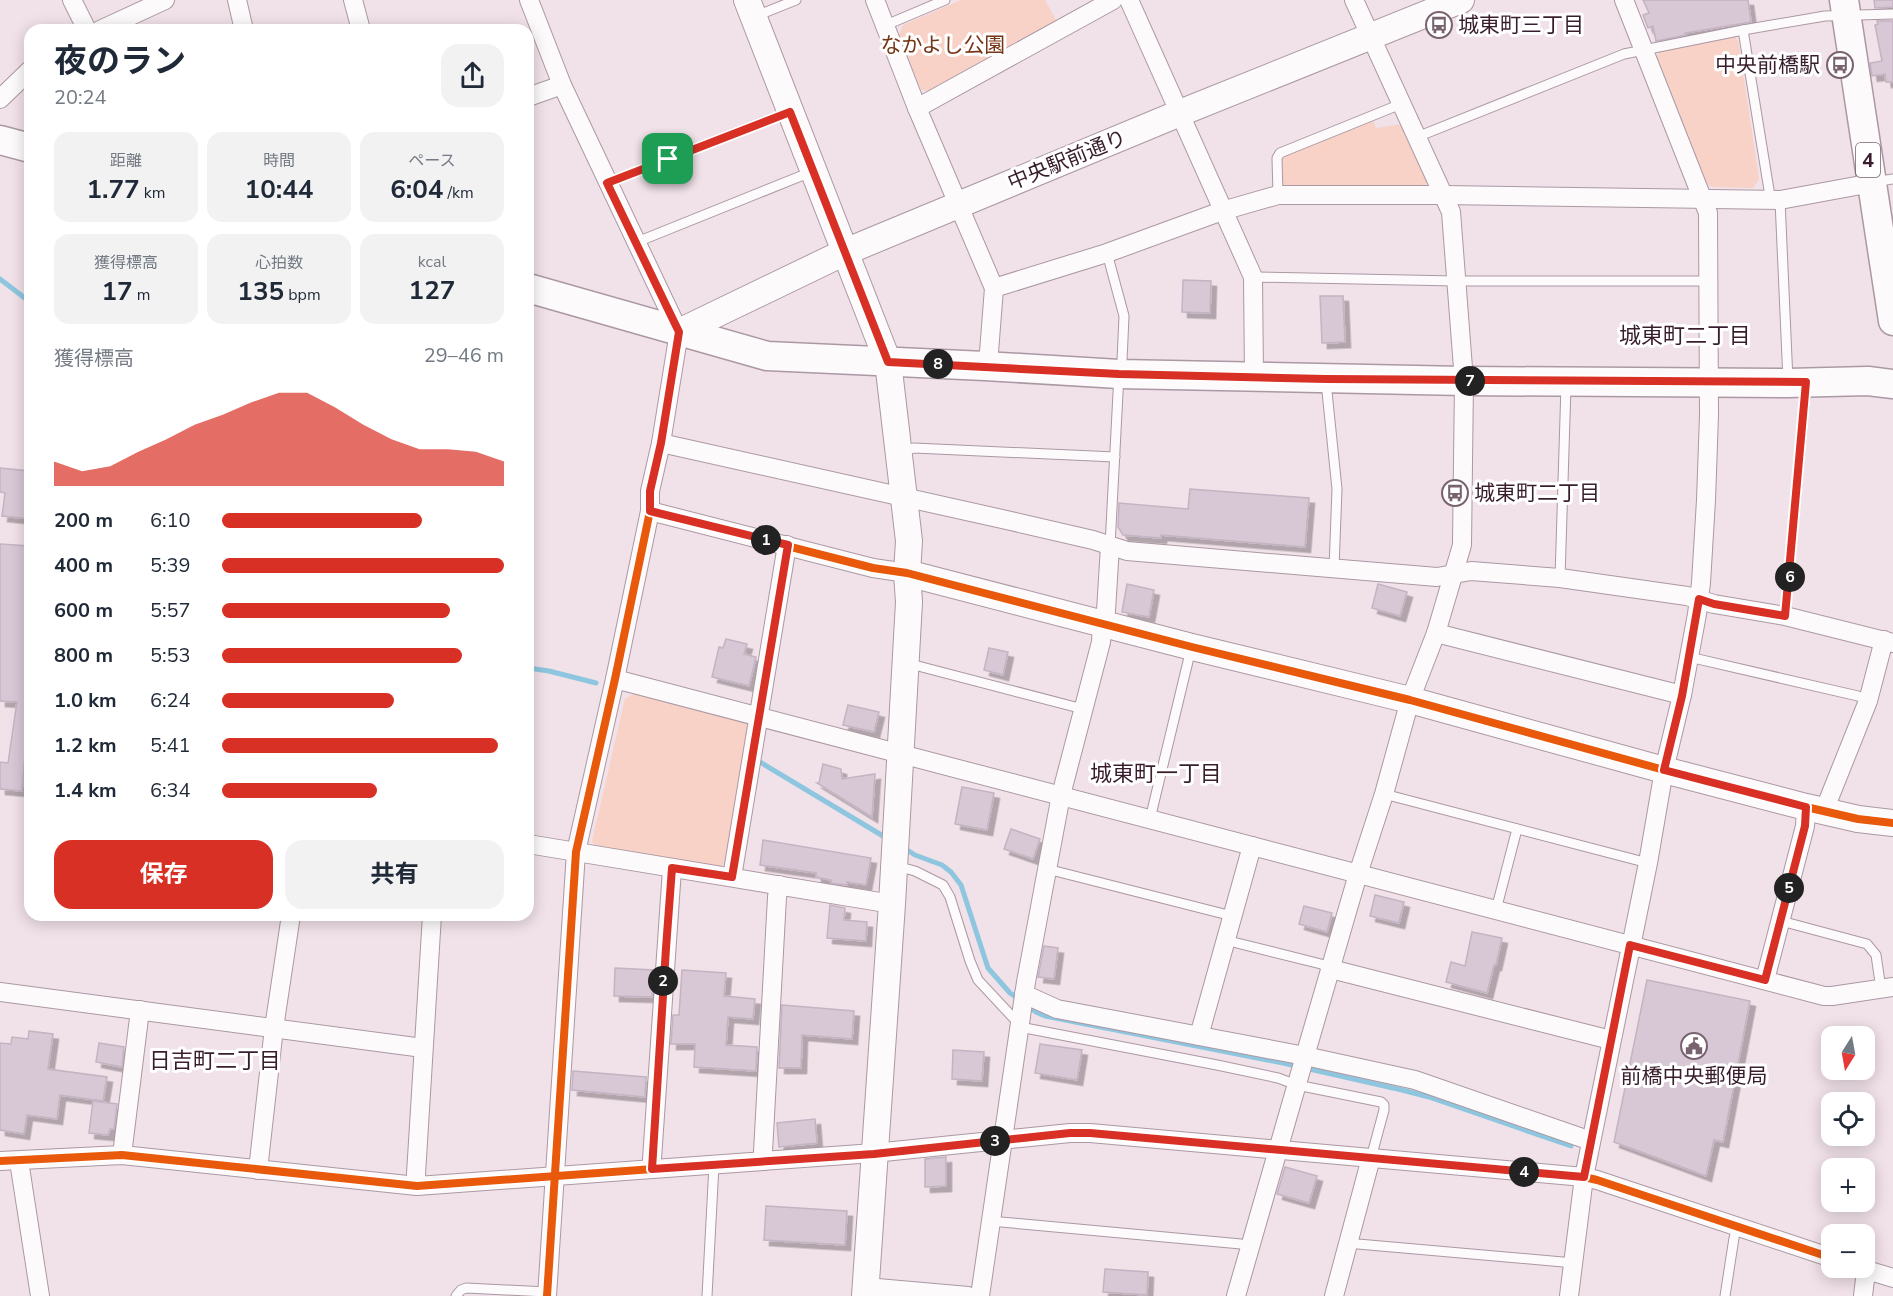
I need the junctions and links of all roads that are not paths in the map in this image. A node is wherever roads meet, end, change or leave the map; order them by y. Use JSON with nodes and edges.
{"nodes":[{"id":1,"x":72,"y":0,"type":"edge"},
{"id":2,"x":165,"y":0,"type":"edge"},
{"id":3,"x":237,"y":0,"type":"edge"},
{"id":4,"x":353,"y":0,"type":"edge"},
{"id":5,"x":529,"y":0,"type":"edge"},
{"id":6,"x":796,"y":0,"type":"edge"},
{"id":7,"x":875,"y":0,"type":"edge"},
{"id":8,"x":945,"y":0,"type":"edge"},
{"id":9,"x":1113,"y":0,"type":"edge"},
{"id":10,"x":1129,"y":0,"type":"edge"},
{"id":11,"x":1354,"y":0,"type":"edge"},
{"id":12,"x":1461,"y":0,"type":"edge"},
{"id":13,"x":1624,"y":0,"type":"edge"},
{"id":14,"x":750,"y":8,"type":"edge"},
{"id":15,"x":1846,"y":8,"type":"edge"},
{"id":16,"x":1893,"y":14,"type":"edge"},
{"id":17,"x":84,"y":24,"type":"edge"},
{"id":18,"x":113,"y":24,"type":"edge"},
{"id":19,"x":243,"y":24,"type":"edge"},
{"id":20,"x":359,"y":24,"type":"edge"},
{"id":21,"x":886,"y":25,"type":"junction"},
{"id":22,"x":1743,"y":30,"type":"junction"},
{"id":23,"x":1371,"y":36,"type":"junction"},
{"id":24,"x":1643,"y":49,"type":"junction"},
{"id":25,"x":24,"y":76,"type":"edge"},
{"id":26,"x":562,"y":85,"type":"junction"},
{"id":27,"x":534,"y":95,"type":"edge"},
{"id":28,"x":0,"y":99,"type":"edge"},
{"id":29,"x":1401,"y":104,"type":"junction"},
{"id":30,"x":917,"y":108,"type":"junction"},
{"id":31,"x":790,"y":112,"type":"junction"},
{"id":32,"x":1180,"y":113,"type":"junction"},
{"id":33,"x":1417,"y":137,"type":"junction"},
{"id":34,"x":0,"y":140,"type":"edge"},
{"id":35,"x":24,"y":146,"type":"edge"},
{"id":36,"x":813,"y":172,"type":"junction"},
{"id":37,"x":1882,"y":181,"type":"edge"},
{"id":38,"x":607,"y":183,"type":"junction"},
{"id":39,"x":1278,"y":195,"type":"junction"},
{"id":40,"x":1444,"y":195,"type":"junction"},
{"id":41,"x":1704,"y":200,"type":"junction"},
{"id":42,"x":1774,"y":200,"type":"junction"},
{"id":43,"x":958,"y":205,"type":"junction"},
{"id":44,"x":1222,"y":211,"type":"junction"},
{"id":45,"x":636,"y":242,"type":"junction"},
{"id":46,"x":845,"y":252,"type":"junction"},
{"id":47,"x":1107,"y":253,"type":"junction"},
{"id":48,"x":1253,"y":277,"type":"junction"},
{"id":49,"x":1890,"y":278,"type":"edge"},
{"id":50,"x":1456,"y":281,"type":"junction"},
{"id":51,"x":1708,"y":281,"type":"junction"},
{"id":52,"x":994,"y":288,"type":"junction"},
{"id":53,"x":534,"y":290,"type":"edge"},
{"id":54,"x":1893,"y":321,"type":"edge"},
{"id":55,"x":679,"y":332,"type":"junction"},
{"id":56,"x":888,"y":362,"type":"junction"},
{"id":57,"x":985,"y":366,"type":"junction"},
{"id":58,"x":1119,"y":374,"type":"junction"},
{"id":59,"x":1254,"y":377,"type":"junction"},
{"id":60,"x":1326,"y":379,"type":"junction"},
{"id":61,"x":1464,"y":381,"type":"junction"},
{"id":62,"x":1566,"y":382,"type":"junction"},
{"id":63,"x":1708,"y":382,"type":"junction"},
{"id":64,"x":1797,"y":382,"type":"junction"},
{"id":65,"x":1893,"y":384,"type":"edge"},
{"id":66,"x":661,"y":443,"type":"junction"},
{"id":67,"x":899,"y":451,"type":"junction"},
{"id":68,"x":1115,"y":457,"type":"junction"},
{"id":69,"x":904,"y":497,"type":"junction"},
{"id":70,"x":650,"y":511,"type":"junction"},
{"id":71,"x":788,"y":545,"type":"junction"},
{"id":72,"x":1110,"y":546,"type":"junction"},
{"id":73,"x":1334,"y":568,"type":"junction"},
{"id":74,"x":907,"y":573,"type":"junction"},
{"id":75,"x":1454,"y":575,"type":"junction"},
{"id":76,"x":1560,"y":578,"type":"junction"},
{"id":77,"x":1699,"y":599,"type":"junction"},
{"id":78,"x":1785,"y":616,"type":"junction"},
{"id":79,"x":1102,"y":622,"type":"junction"},
{"id":80,"x":1436,"y":633,"type":"junction"},
{"id":81,"x":1889,"y":641,"type":"edge"},
{"id":82,"x":1192,"y":647,"type":"junction"},
{"id":83,"x":1689,"y":657,"type":"junction"},
{"id":84,"x":905,"y":665,"type":"junction"},
{"id":85,"x":615,"y":679,"type":"junction"},
{"id":86,"x":1682,"y":696,"type":"junction"},
{"id":87,"x":1410,"y":700,"type":"junction"},
{"id":88,"x":1868,"y":701,"type":"junction"},
{"id":89,"x":1083,"y":709,"type":"junction"},
{"id":90,"x":758,"y":716,"type":"junction"},
{"id":91,"x":900,"y":754,"type":"junction"},
{"id":92,"x":1664,"y":770,"type":"junction"},
{"id":93,"x":1384,"y":794,"type":"junction"},
{"id":94,"x":1061,"y":795,"type":"junction"},
{"id":95,"x":1814,"y":809,"type":"junction"},
{"id":96,"x":1150,"y":819,"type":"junction"},
{"id":97,"x":1893,"y":823,"type":"edge"},
{"id":98,"x":1517,"y":830,"type":"junction"},
{"id":99,"x":534,"y":845,"type":"edge"},
{"id":100,"x":1252,"y":846,"type":"junction"},
{"id":101,"x":576,"y":852,"type":"junction"},
{"id":102,"x":895,"y":852,"type":"junction"},
{"id":103,"x":1648,"y":863,"type":"junction"},
{"id":104,"x":672,"y":868,"type":"junction"},
{"id":105,"x":1047,"y":869,"type":"junction"},
{"id":106,"x":1358,"y":874,"type":"junction"},
{"id":107,"x":732,"y":877,"type":"junction"},
{"id":108,"x":779,"y":885,"type":"junction"},
{"id":109,"x":892,"y":904,"type":"junction"},
{"id":110,"x":1496,"y":910,"type":"junction"},
{"id":111,"x":1232,"y":916,"type":"junction"},
{"id":112,"x":290,"y":921,"type":"edge"},
{"id":113,"x":432,"y":921,"type":"edge"},
{"id":114,"x":1780,"y":921,"type":"junction"},
{"id":115,"x":1225,"y":940,"type":"junction"},
{"id":116,"x":1630,"y":945,"type":"junction"},
{"id":117,"x":1331,"y":969,"type":"junction"},
{"id":118,"x":1765,"y":980,"type":"junction"},
{"id":119,"x":1887,"y":988,"type":"edge"},
{"id":120,"x":0,"y":992,"type":"edge"},
{"id":121,"x":1024,"y":995,"type":"junction"},
{"id":122,"x":140,"y":1010,"type":"junction"},
{"id":123,"x":1020,"y":1020,"type":"junction"},
{"id":124,"x":273,"y":1028,"type":"junction"},
{"id":125,"x":1200,"y":1036,"type":"junction"},
{"id":126,"x":1611,"y":1040,"type":"junction"},
{"id":127,"x":423,"y":1048,"type":"junction"},
{"id":128,"x":1301,"y":1071,"type":"junction"},
{"id":129,"x":1002,"y":1140,"type":"junction"},
{"id":130,"x":1591,"y":1141,"type":"junction"},
{"id":131,"x":1278,"y":1150,"type":"junction"},
{"id":132,"x":874,"y":1154,"type":"junction"},
{"id":133,"x":122,"y":1155,"type":"junction"},
{"id":134,"x":1371,"y":1158,"type":"junction"},
{"id":135,"x":0,"y":1161,"type":"edge"},
{"id":136,"x":19,"y":1161,"type":"junction"},
{"id":137,"x":764,"y":1161,"type":"junction"},
{"id":138,"x":714,"y":1165,"type":"junction"},
{"id":139,"x":652,"y":1169,"type":"junction"},
{"id":140,"x":258,"y":1170,"type":"junction"},
{"id":141,"x":554,"y":1176,"type":"junction"},
{"id":142,"x":1584,"y":1177,"type":"junction"},
{"id":143,"x":417,"y":1186,"type":"junction"},
{"id":144,"x":990,"y":1221,"type":"junction"},
{"id":145,"x":1737,"y":1226,"type":"junction"},
{"id":146,"x":1349,"y":1242,"type":"junction"},
{"id":147,"x":1249,"y":1246,"type":"junction"},
{"id":148,"x":1821,"y":1254,"type":"edge"},
{"id":149,"x":1574,"y":1263,"type":"junction"},
{"id":150,"x":1875,"y":1272,"type":"edge"},
{"id":151,"x":1866,"y":1278,"type":"edge"},
{"id":152,"x":1893,"y":1278,"type":"edge"},
{"id":153,"x":866,"y":1291,"type":"edge"},
{"id":154,"x":547,"y":1294,"type":"edge"},
{"id":155,"x":40,"y":1296,"type":"edge"},
{"id":156,"x":456,"y":1296,"type":"edge"},
{"id":157,"x":707,"y":1296,"type":"edge"},
{"id":158,"x":968,"y":1296,"type":"edge"},
{"id":159,"x":980,"y":1296,"type":"edge"},
{"id":160,"x":1236,"y":1296,"type":"edge"},
{"id":161,"x":1334,"y":1296,"type":"edge"},
{"id":162,"x":1569,"y":1296,"type":"edge"},
{"id":163,"x":1725,"y":1296,"type":"edge"},
{"id":164,"x":1863,"y":1296,"type":"edge"}],
"edges":[{"from":1,"to":17,"type":"street"},
{"from":2,"to":18,"type":"street"},
{"from":3,"to":19,"type":"street"},
{"from":4,"to":20,"type":"street"},
{"from":5,"to":26,"type":"street"},
{"from":6,"to":14,"type":"lane"},
{"from":7,"to":21,"type":"street"},
{"from":8,"to":21,"type":"lane"},
{"from":9,"to":30,"type":"street"},
{"from":10,"to":32,"type":"street"},
{"from":11,"to":23,"type":"street"},
{"from":12,"to":23,"type":"street","name":"中央駅前通り"},
{"from":13,"to":24,"type":"street"},
{"from":14,"to":31,"type":"street"},
{"from":15,"to":16,"type":"lane"},
{"from":15,"to":22,"type":"lane"},
{"from":15,"to":37,"type":"main road","number":"4"},
{"from":21,"to":30,"type":"street"},
{"from":22,"to":24,"type":"lane"},
{"from":22,"to":42,"type":"lane"},
{"from":23,"to":29,"type":"street"},
{"from":23,"to":32,"type":"street","name":"中央駅前通り"},
{"from":24,"to":33,"type":"lane"},
{"from":24,"to":41,"type":"street"},
{"from":25,"to":28,"type":"street"},
{"from":26,"to":27,"type":"street"},
{"from":26,"to":38,"type":"street"},
{"from":29,"to":33,"type":"street"},
{"from":29,"to":39,"type":"lane"},
{"from":30,"to":43,"type":"street"},
{"from":31,"to":36,"type":"street"},
{"from":31,"to":38,"type":"lane"},
{"from":32,"to":43,"type":"street","name":"中央駅前通り"},
{"from":32,"to":44,"type":"street"},
{"from":33,"to":40,"type":"street"},
{"from":34,"to":35,"type":"main road"},
{"from":36,"to":45,"type":"lane"},
{"from":36,"to":46,"type":"street"},
{"from":37,"to":42,"type":"street"},
{"from":37,"to":49,"type":"main road","number":"4"},
{"from":38,"to":45,"type":"street"},
{"from":39,"to":40,"type":"street"},
{"from":39,"to":44,"type":"street"},
{"from":40,"to":41,"type":"street"},
{"from":40,"to":50,"type":"street"},
{"from":41,"to":42,"type":"street"},
{"from":41,"to":51,"type":"street"},
{"from":42,"to":64,"type":"lane"},
{"from":43,"to":46,"type":"street","name":"中央駅前通り"},
{"from":43,"to":52,"type":"street"},
{"from":44,"to":47,"type":"street"},
{"from":44,"to":48,"type":"street"},
{"from":45,"to":55,"type":"street"},
{"from":46,"to":55,"type":"street","name":"中央駅前通り"},
{"from":46,"to":56,"type":"street"},
{"from":47,"to":52,"type":"street"},
{"from":47,"to":58,"type":"lane"},
{"from":48,"to":50,"type":"lane"},
{"from":48,"to":59,"type":"street"},
{"from":49,"to":54,"type":"main road","number":"4"},
{"from":50,"to":51,"type":"lane"},
{"from":50,"to":61,"type":"street"},
{"from":51,"to":63,"type":"street"},
{"from":52,"to":57,"type":"street"},
{"from":53,"to":55,"type":"main road"},
{"from":55,"to":56,"type":"main road"},
{"from":55,"to":66,"type":"street"},
{"from":56,"to":57,"type":"main road"},
{"from":56,"to":67,"type":"street"},
{"from":57,"to":58,"type":"main road"},
{"from":58,"to":59,"type":"main road"},
{"from":58,"to":68,"type":"lane"},
{"from":59,"to":60,"type":"main road"},
{"from":60,"to":61,"type":"main road"},
{"from":60,"to":73,"type":"lane"},
{"from":61,"to":62,"type":"main road"},
{"from":61,"to":75,"type":"street"},
{"from":62,"to":63,"type":"main road"},
{"from":62,"to":76,"type":"lane"},
{"from":63,"to":64,"type":"main road"},
{"from":63,"to":77,"type":"street"},
{"from":64,"to":65,"type":"main road"},
{"from":64,"to":78,"type":"lane"},
{"from":66,"to":69,"type":"street"},
{"from":66,"to":70,"type":"street"},
{"from":67,"to":68,"type":"lane"},
{"from":67,"to":69,"type":"street"},
{"from":68,"to":72,"type":"lane"},
{"from":69,"to":72,"type":"street"},
{"from":69,"to":74,"type":"street"},
{"from":70,"to":71,"type":"street"},
{"from":70,"to":85,"type":"street"},
{"from":71,"to":74,"type":"street"},
{"from":71,"to":90,"type":"street"},
{"from":72,"to":73,"type":"street"},
{"from":72,"to":79,"type":"street"},
{"from":73,"to":75,"type":"street"},
{"from":74,"to":79,"type":"street"},
{"from":74,"to":84,"type":"street"},
{"from":75,"to":76,"type":"street"},
{"from":75,"to":80,"type":"street"},
{"from":76,"to":77,"type":"street"},
{"from":77,"to":78,"type":"street"},
{"from":77,"to":83,"type":"street"},
{"from":78,"to":81,"type":"street"},
{"from":79,"to":82,"type":"street"},
{"from":79,"to":89,"type":"street"},
{"from":80,"to":86,"type":"street"},
{"from":80,"to":87,"type":"street"},
{"from":81,"to":88,"type":"street"},
{"from":82,"to":87,"type":"street"},
{"from":82,"to":96,"type":"lane"},
{"from":83,"to":86,"type":"street"},
{"from":83,"to":88,"type":"lane"},
{"from":84,"to":89,"type":"lane"},
{"from":84,"to":91,"type":"street"},
{"from":85,"to":90,"type":"street"},
{"from":85,"to":101,"type":"street"},
{"from":86,"to":92,"type":"street"},
{"from":87,"to":92,"type":"street"},
{"from":87,"to":93,"type":"street"},
{"from":88,"to":95,"type":"street"},
{"from":89,"to":94,"type":"street"},
{"from":90,"to":91,"type":"street"},
{"from":90,"to":107,"type":"street"},
{"from":91,"to":94,"type":"street"},
{"from":91,"to":102,"type":"street"},
{"from":92,"to":95,"type":"street"},
{"from":92,"to":103,"type":"street"},
{"from":93,"to":98,"type":"lane"},
{"from":93,"to":106,"type":"street"},
{"from":94,"to":96,"type":"street"},
{"from":94,"to":105,"type":"street"},
{"from":95,"to":97,"type":"street"},
{"from":95,"to":114,"type":"street"},
{"from":96,"to":100,"type":"street"},
{"from":98,"to":103,"type":"lane"},
{"from":98,"to":110,"type":"lane"},
{"from":99,"to":101,"type":"street"},
{"from":100,"to":106,"type":"street"},
{"from":100,"to":111,"type":"street"},
{"from":101,"to":104,"type":"street"},
{"from":101,"to":141,"type":"street"},
{"from":102,"to":109,"type":"street"},
{"from":102,"to":123,"type":"lane"},
{"from":103,"to":116,"type":"street"},
{"from":104,"to":107,"type":"street"},
{"from":104,"to":139,"type":"street"},
{"from":105,"to":111,"type":"lane"},
{"from":105,"to":121,"type":"street"},
{"from":106,"to":110,"type":"street"},
{"from":106,"to":117,"type":"street"},
{"from":107,"to":108,"type":"street"},
{"from":108,"to":109,"type":"street"},
{"from":108,"to":137,"type":"street"},
{"from":109,"to":132,"type":"street"},
{"from":110,"to":116,"type":"street"},
{"from":111,"to":115,"type":"street"},
{"from":112,"to":124,"type":"street"},
{"from":113,"to":127,"type":"street"},
{"from":114,"to":118,"type":"street"},
{"from":114,"to":119,"type":"lane"},
{"from":115,"to":117,"type":"lane"},
{"from":115,"to":125,"type":"street"},
{"from":116,"to":118,"type":"street"},
{"from":116,"to":126,"type":"street"},
{"from":117,"to":126,"type":"street"},
{"from":117,"to":128,"type":"street"},
{"from":118,"to":119,"type":"street"},
{"from":120,"to":122,"type":"street"},
{"from":121,"to":123,"type":"street"},
{"from":121,"to":125,"type":"street"},
{"from":122,"to":124,"type":"street"},
{"from":122,"to":133,"type":"street"},
{"from":123,"to":128,"type":"lane"},
{"from":123,"to":129,"type":"street"},
{"from":124,"to":127,"type":"street"},
{"from":124,"to":140,"type":"street"},
{"from":125,"to":128,"type":"street"},
{"from":126,"to":130,"type":"street"},
{"from":127,"to":143,"type":"street"},
{"from":128,"to":130,"type":"street"},
{"from":128,"to":131,"type":"street"},
{"from":128,"to":134,"type":"lane"},
{"from":129,"to":131,"type":"street"},
{"from":129,"to":132,"type":"street"},
{"from":129,"to":144,"type":"street"},
{"from":130,"to":142,"type":"street"},
{"from":131,"to":134,"type":"street"},
{"from":131,"to":147,"type":"street"},
{"from":132,"to":137,"type":"street"},
{"from":132,"to":153,"type":"street"},
{"from":133,"to":136,"type":"street"},
{"from":133,"to":140,"type":"street"},
{"from":134,"to":142,"type":"street"},
{"from":134,"to":146,"type":"street"},
{"from":135,"to":136,"type":"street"},
{"from":136,"to":155,"type":"street"},
{"from":137,"to":138,"type":"street"},
{"from":138,"to":139,"type":"street"},
{"from":138,"to":157,"type":"lane"},
{"from":139,"to":141,"type":"street"},
{"from":140,"to":143,"type":"street"},
{"from":141,"to":143,"type":"street"},
{"from":141,"to":154,"type":"street"},
{"from":142,"to":145,"type":"street"},
{"from":142,"to":149,"type":"street"},
{"from":144,"to":147,"type":"lane"},
{"from":144,"to":159,"type":"street"},
{"from":145,"to":148,"type":"street"},
{"from":145,"to":163,"type":"lane"},
{"from":146,"to":149,"type":"lane"},
{"from":146,"to":161,"type":"street"},
{"from":147,"to":160,"type":"street"},
{"from":149,"to":162,"type":"street"},
{"from":150,"to":152,"type":"street"},
{"from":151,"to":164,"type":"street"},
{"from":153,"to":158,"type":"street"},
{"from":154,"to":156,"type":"lane"}]}
